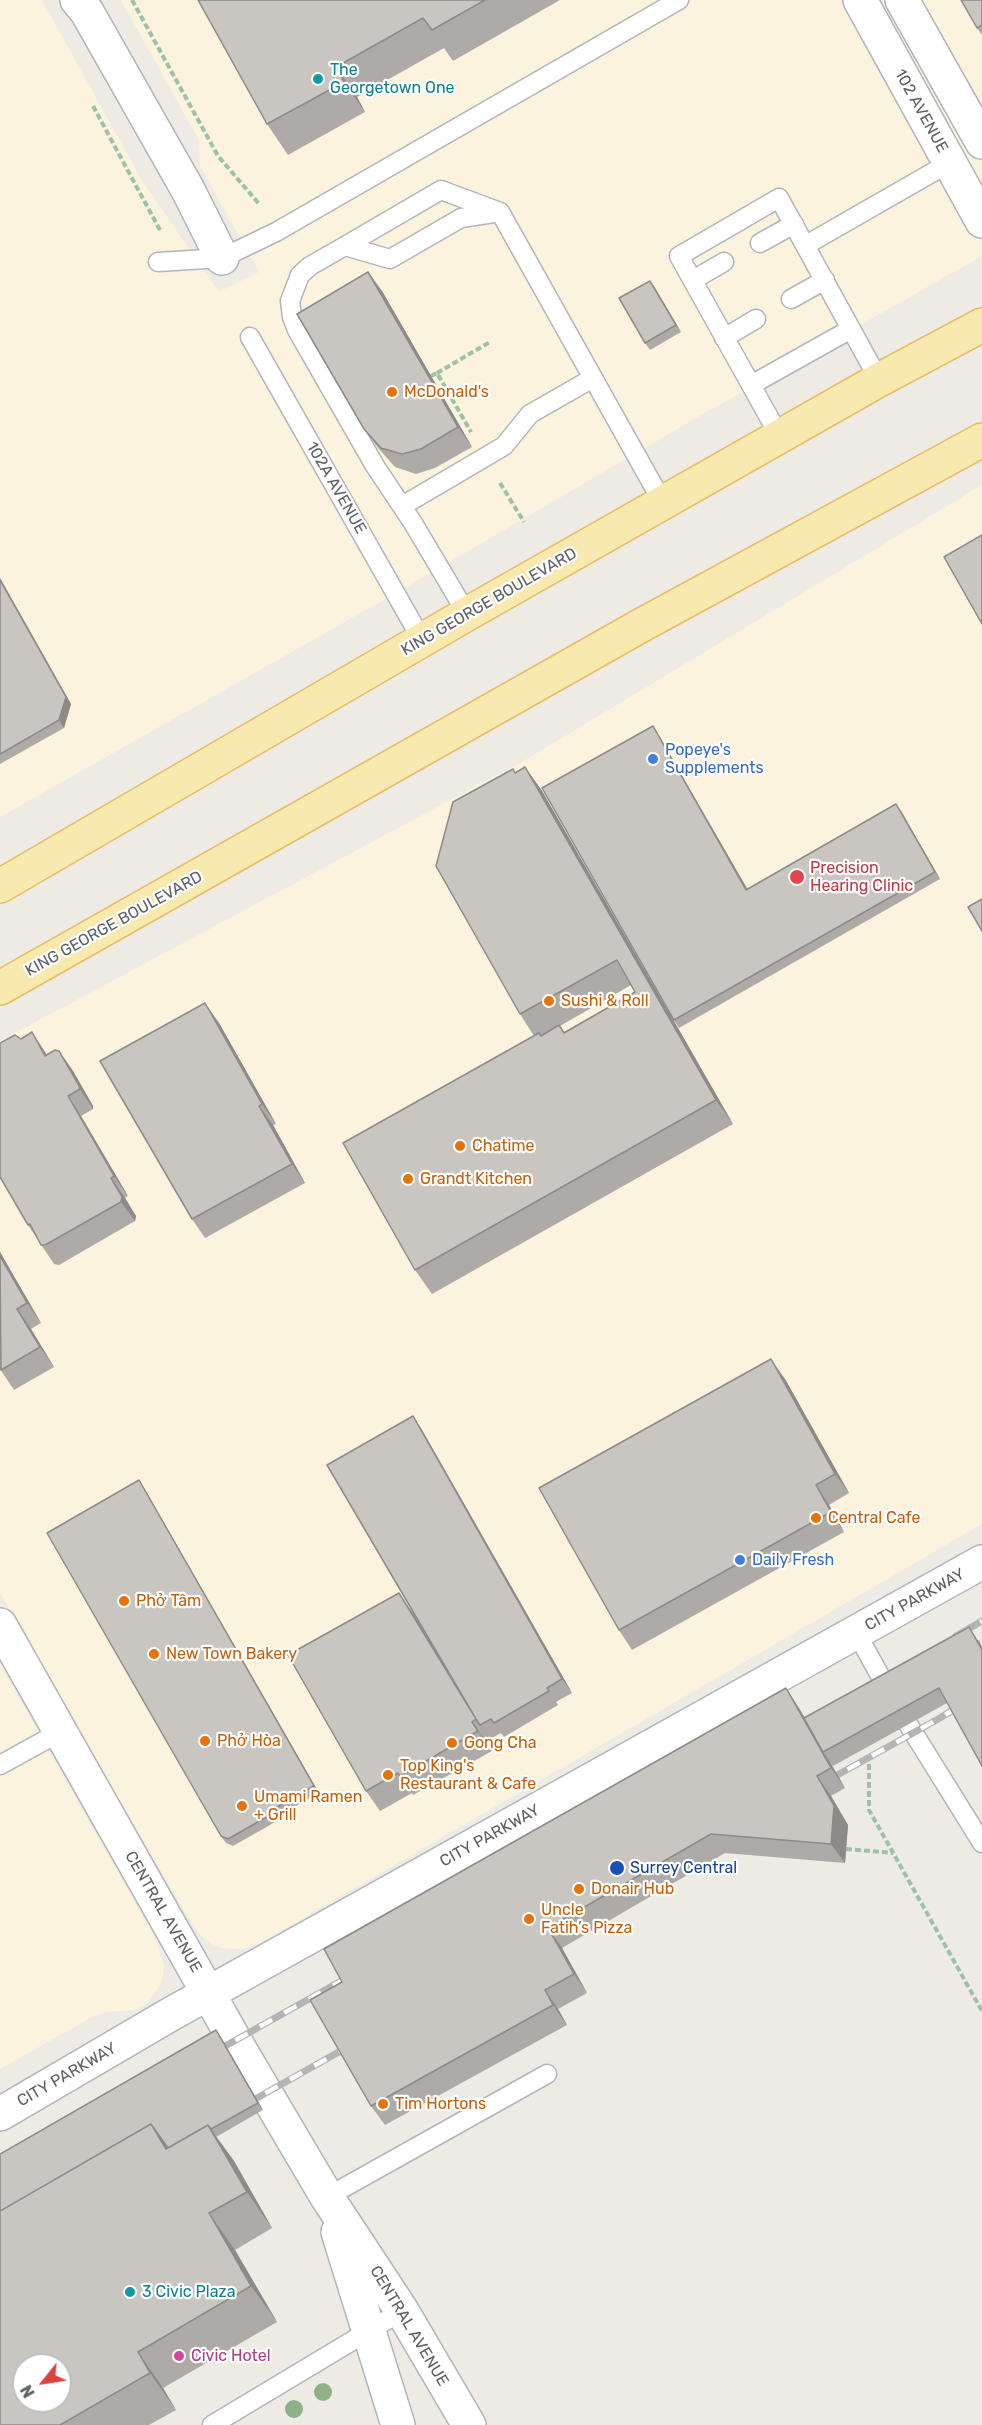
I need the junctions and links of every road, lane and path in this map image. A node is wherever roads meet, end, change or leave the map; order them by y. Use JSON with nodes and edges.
{"nodes":[{"id":1,"x":132,"y":0,"type":"edge"},
{"id":2,"x":680,"y":0,"type":"edge"},
{"id":3,"x":860,"y":0,"type":"edge"},
{"id":4,"x":902,"y":0,"type":"edge"},
{"id":5,"x":82,"y":4,"type":"edge"},
{"id":6,"x":92,"y":104,"type":"dead end"},
{"id":7,"x":982,"y":142,"type":"edge"},
{"id":8,"x":949,"y":163,"type":"junction"},
{"id":9,"x":500,"y":212,"type":"junction"},
{"id":10,"x":982,"y":221,"type":"edge"},
{"id":11,"x":794,"y":224,"type":"junction"},
{"id":12,"x":276,"y":231,"type":"junction"},
{"id":13,"x":760,"y":243,"type":"dead end"},
{"id":14,"x":806,"y":245,"type":"junction"},
{"id":15,"x":345,"y":246,"type":"junction"},
{"id":16,"x":222,"y":258,"type":"junction"},
{"id":17,"x":167,"y":261,"type":"joint"},
{"id":18,"x":724,"y":262,"type":"dead end"},
{"id":19,"x":693,"y":280,"type":"junction"},
{"id":20,"x":825,"y":280,"type":"junction"},
{"id":21,"x":791,"y":299,"type":"dead end"},
{"id":22,"x":756,"y":320,"type":"dead end"},
{"id":23,"x":982,"y":325,"type":"edge"},
{"id":24,"x":851,"y":329,"type":"junction"},
{"id":25,"x":250,"y":337,"type":"dead end"},
{"id":26,"x":724,"y":338,"type":"junction"},
{"id":27,"x":490,"y":342,"type":"dead end"},
{"id":28,"x":436,"y":373,"type":"dead end"},
{"id":29,"x":593,"y":378,"type":"junction"},
{"id":30,"x":879,"y":380,"type":"junction"},
{"id":31,"x":751,"y":385,"type":"junction"},
{"id":32,"x":780,"y":437,"type":"junction"},
{"id":33,"x":982,"y":440,"type":"edge"},
{"id":34,"x":663,"y":503,"type":"junction"},
{"id":35,"x":402,"y":506,"type":"junction"},
{"id":36,"x":467,"y":614,"type":"junction"},
{"id":37,"x":422,"y":640,"type":"junction"},
{"id":38,"x":0,"y":886,"type":"edge"},
{"id":39,"x":0,"y":988,"type":"edge"},
{"id":40,"x":982,"y":1562,"type":"edge"},
{"id":41,"x":0,"y":1625,"type":"edge"},
{"id":42,"x":856,"y":1632,"type":"junction"},
{"id":43,"x":60,"y":1732,"type":"junction"},
{"id":44,"x":869,"y":1764,"type":"dead end"},
{"id":45,"x":0,"y":1765,"type":"edge"},
{"id":46,"x":982,"y":1844,"type":"edge"},
{"id":47,"x":846,"y":1849,"type":"dead end"},
{"id":48,"x":893,"y":1853,"type":"junction"},
{"id":49,"x":210,"y":1993,"type":"junction"},
{"id":50,"x":982,"y":2011,"type":"edge"},
{"id":51,"x":547,"y":2074,"type":"dead end"},
{"id":52,"x":0,"y":2114,"type":"edge"},
{"id":53,"x":327,"y":2197,"type":"junction"},
{"id":54,"x":402,"y":2310,"type":"junction"},
{"id":55,"x":368,"y":2332,"type":"junction"},
{"id":56,"x":212,"y":2425,"type":"edge"},
{"id":57,"x":398,"y":2425,"type":"edge"},
{"id":58,"x":469,"y":2425,"type":"edge"}],
"edges":[{"from":1,"to":12,"type":"path"},
{"from":2,"to":12,"type":"lane"},
{"from":3,"to":8,"type":"street","name":"102 AVENUE"},
{"from":4,"to":7,"type":"street"},
{"from":5,"to":16,"type":"street"},
{"from":6,"to":17,"type":"path"},
{"from":8,"to":10,"type":"street","name":"102 AVENUE"},
{"from":8,"to":14,"type":"lane"},
{"from":9,"to":15,"type":"lane"},
{"from":9,"to":15,"type":"lane"},
{"from":9,"to":29,"type":"lane"},
{"from":11,"to":13,"type":"lane"},
{"from":11,"to":14,"type":"lane"},
{"from":11,"to":19,"type":"lane"},
{"from":12,"to":16,"type":"lane"},
{"from":14,"to":20,"type":"lane"},
{"from":15,"to":35,"type":"lane"},
{"from":16,"to":17,"type":"lane"},
{"from":18,"to":19,"type":"lane"},
{"from":19,"to":26,"type":"lane"},
{"from":20,"to":21,"type":"lane"},
{"from":20,"to":24,"type":"lane"},
{"from":22,"to":26,"type":"lane"},
{"from":23,"to":30,"type":"main road","name":"KING GEORGE BOULEVARD"},
{"from":24,"to":30,"type":"lane"},
{"from":24,"to":31,"type":"lane"},
{"from":25,"to":37,"type":"lane","name":"102A AVENUE"},
{"from":26,"to":31,"type":"lane"},
{"from":27,"to":28,"type":"path"},
{"from":29,"to":34,"type":"lane"},
{"from":29,"to":35,"type":"lane"},
{"from":30,"to":32,"type":"main road","name":"KING GEORGE BOULEVARD"},
{"from":31,"to":32,"type":"lane"},
{"from":32,"to":34,"type":"main road","name":"KING GEORGE BOULEVARD"},
{"from":33,"to":39,"type":"main road","name":"KING GEORGE BOULEVARD"},
{"from":34,"to":36,"type":"main road","name":"KING GEORGE BOULEVARD"},
{"from":35,"to":36,"type":"lane"},
{"from":36,"to":37,"type":"main road","name":"KING GEORGE BOULEVARD"},
{"from":37,"to":38,"type":"main road","name":"KING GEORGE BOULEVARD"},
{"from":40,"to":42,"type":"street","name":"CITY PARKWAY"},
{"from":41,"to":43,"type":"street","name":"CENTRAL AVENUE"},
{"from":42,"to":46,"type":"lane"},
{"from":42,"to":49,"type":"street","name":"CITY PARKWAY"},
{"from":43,"to":45,"type":"lane"},
{"from":43,"to":49,"type":"street","name":"CENTRAL AVENUE"},
{"from":44,"to":48,"type":"path"},
{"from":47,"to":48,"type":"path"},
{"from":48,"to":50,"type":"path"},
{"from":49,"to":52,"type":"street","name":"CITY PARKWAY"},
{"from":49,"to":53,"type":"street","name":"CENTRAL AVENUE"},
{"from":51,"to":53,"type":"lane"},
{"from":53,"to":54,"type":"street","name":"CENTRAL AVENUE"},
{"from":53,"to":55,"type":"street","name":"CENTRAL AVENUE"},
{"from":54,"to":55,"type":"lane"},
{"from":54,"to":58,"type":"street","name":"CENTRAL AVENUE"},
{"from":55,"to":56,"type":"lane"},
{"from":55,"to":57,"type":"street","name":"CENTRAL AVENUE"}]}
